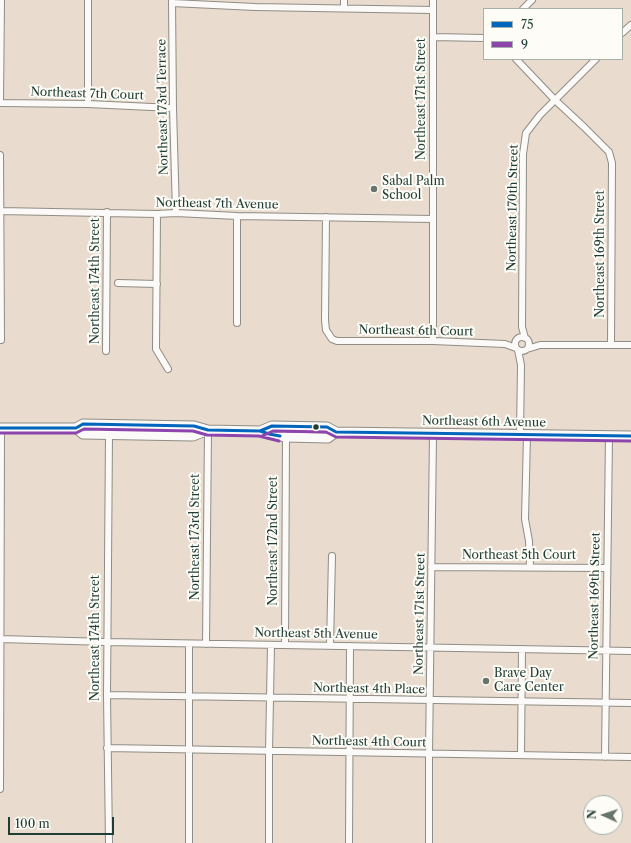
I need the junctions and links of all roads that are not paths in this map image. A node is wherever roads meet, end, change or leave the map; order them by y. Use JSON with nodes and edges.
{"nodes":[{"id":1,"x":1,"y":0,"type":"edge"},
{"id":2,"x":88,"y":0,"type":"edge"},
{"id":3,"x":344,"y":0,"type":"edge"},
{"id":4,"x":433,"y":0,"type":"edge"},
{"id":5,"x":532,"y":0,"type":"edge"},
{"id":6,"x":172,"y":2,"type":"edge"},
{"id":7,"x":255,"y":3,"type":"edge"},
{"id":8,"x":344,"y":8,"type":"junction"},
{"id":9,"x":524,"y":8,"type":"edge"},
{"id":10,"x":433,"y":10,"type":"junction"},
{"id":11,"x":631,"y":25,"type":"edge"},
{"id":12,"x":623,"y":32,"type":"edge"},
{"id":13,"x":433,"y":37,"type":"junction"},
{"id":14,"x":0,"y":38,"type":"edge"},
{"id":15,"x":483,"y":38,"type":"edge"},
{"id":16,"x":517,"y":60,"type":"edge"},
{"id":17,"x":595,"y":60,"type":"edge"},
{"id":18,"x":555,"y":100,"type":"junction"},
{"id":19,"x":0,"y":102,"type":"edge"},
{"id":20,"x":88,"y":104,"type":"junction"},
{"id":21,"x":173,"y":108,"type":"junction"},
{"id":22,"x":0,"y":155,"type":"edge"},
{"id":23,"x":0,"y":211,"type":"edge"},
{"id":24,"x":107,"y":212,"type":"junction"},
{"id":25,"x":176,"y":213,"type":"junction"},
{"id":26,"x":157,"y":214,"type":"junction"},
{"id":27,"x":237,"y":216,"type":"junction"},
{"id":28,"x":326,"y":217,"type":"junction"},
{"id":29,"x":433,"y":218,"type":"junction"},
{"id":30,"x":118,"y":283,"type":"dead end"},
{"id":31,"x":157,"y":284,"type":"junction"},
{"id":32,"x":237,"y":323,"type":"dead end"},
{"id":33,"x":522,"y":339,"type":"junction"},
{"id":34,"x":1,"y":340,"type":"edge"},
{"id":35,"x":433,"y":342,"type":"junction"},
{"id":36,"x":505,"y":344,"type":"junction"},
{"id":37,"x":540,"y":345,"type":"junction"},
{"id":38,"x":611,"y":345,"type":"junction"},
{"id":39,"x":631,"y":345,"type":"edge"},
{"id":40,"x":522,"y":349,"type":"junction"},
{"id":41,"x":106,"y":351,"type":"dead end"},
{"id":42,"x":168,"y":369,"type":"dead end"},
{"id":43,"x":0,"y":428,"type":"edge"},
{"id":44,"x":76,"y":428,"type":"junction"},
{"id":45,"x":208,"y":430,"type":"junction"},
{"id":46,"x":260,"y":431,"type":"junction"},
{"id":47,"x":336,"y":432,"type":"junction"},
{"id":48,"x":109,"y":434,"type":"junction"},
{"id":49,"x":433,"y":434,"type":"junction"},
{"id":50,"x":523,"y":435,"type":"junction"},
{"id":51,"x":609,"y":435,"type":"junction"},
{"id":52,"x":631,"y":436,"type":"edge"},
{"id":53,"x":286,"y":437,"type":"junction"},
{"id":54,"x":332,"y":556,"type":"dead end"},
{"id":55,"x":530,"y":566,"type":"junction"},
{"id":56,"x":431,"y":567,"type":"junction"},
{"id":57,"x":607,"y":568,"type":"junction"},
{"id":58,"x":0,"y":639,"type":"edge"},
{"id":59,"x":107,"y":642,"type":"junction"},
{"id":60,"x":189,"y":644,"type":"junction"},
{"id":61,"x":206,"y":644,"type":"junction"},
{"id":62,"x":271,"y":645,"type":"junction"},
{"id":63,"x":285,"y":645,"type":"junction"},
{"id":64,"x":330,"y":646,"type":"junction"},
{"id":65,"x":350,"y":646,"type":"junction"},
{"id":66,"x":430,"y":647,"type":"junction"},
{"id":67,"x":522,"y":650,"type":"junction"},
{"id":68,"x":606,"y":651,"type":"junction"},
{"id":69,"x":631,"y":651,"type":"edge"},
{"id":70,"x":106,"y":695,"type":"junction"},
{"id":71,"x":189,"y":697,"type":"junction"},
{"id":72,"x":270,"y":698,"type":"junction"},
{"id":73,"x":351,"y":700,"type":"junction"},
{"id":74,"x":430,"y":700,"type":"junction"},
{"id":75,"x":521,"y":702,"type":"junction"},
{"id":76,"x":605,"y":702,"type":"junction"},
{"id":77,"x":631,"y":703,"type":"edge"},
{"id":78,"x":107,"y":748,"type":"junction"},
{"id":79,"x":189,"y":750,"type":"junction"},
{"id":80,"x":269,"y":751,"type":"junction"},
{"id":81,"x":350,"y":752,"type":"junction"},
{"id":82,"x":429,"y":754,"type":"junction"},
{"id":83,"x":520,"y":755,"type":"junction"},
{"id":84,"x":605,"y":757,"type":"junction"},
{"id":85,"x":631,"y":757,"type":"edge"},
{"id":86,"x":0,"y":789,"type":"edge"},
{"id":87,"x":108,"y":843,"type":"edge"},
{"id":88,"x":189,"y":843,"type":"edge"},
{"id":89,"x":269,"y":843,"type":"edge"},
{"id":90,"x":349,"y":843,"type":"edge"},
{"id":91,"x":429,"y":843,"type":"edge"}],
"edges":[{"from":1,"to":14,"type":"street"},
{"from":2,"to":20,"type":"street"},
{"from":3,"to":8,"type":"street"},
{"from":4,"to":10,"type":"street","name":"Northeast 171st Street"},
{"from":5,"to":9,"type":"street"},
{"from":6,"to":7,"type":"street"},
{"from":6,"to":21,"type":"street","name":"Northeast 173rd Terrace"},
{"from":7,"to":8,"type":"street"},
{"from":8,"to":10,"type":"street"},
{"from":10,"to":13,"type":"street","name":"Northeast 171st Street"},
{"from":11,"to":12,"type":"street"},
{"from":13,"to":15,"type":"street"},
{"from":13,"to":29,"type":"street","name":"Northeast 171st Street"},
{"from":14,"to":19,"type":"street"},
{"from":16,"to":18,"type":"street"},
{"from":17,"to":18,"type":"street","name":"Northeast 170th Street"},
{"from":18,"to":33,"type":"street","name":"Northeast 170th Street"},
{"from":18,"to":38,"type":"street","name":"Northeast 169th Street"},
{"from":19,"to":20,"type":"street","name":"Northeast 7th Court"},
{"from":20,"to":21,"type":"street","name":"Northeast 7th Court"},
{"from":21,"to":25,"type":"street","name":"Northeast 173rd Terrace"},
{"from":22,"to":23,"type":"street"},
{"from":23,"to":24,"type":"street","name":"Northeast 7th Avenue"},
{"from":23,"to":34,"type":"street"},
{"from":24,"to":26,"type":"street","name":"Northeast 7th Avenue"},
{"from":24,"to":41,"type":"street","name":"Northeast 174th Street"},
{"from":25,"to":26,"type":"street","name":"Northeast 7th Avenue"},
{"from":25,"to":27,"type":"street","name":"Northeast 7th Avenue"},
{"from":26,"to":31,"type":"street"},
{"from":27,"to":28,"type":"street","name":"Northeast 7th Avenue"},
{"from":27,"to":32,"type":"street"},
{"from":28,"to":29,"type":"street","name":"Northeast 7th Avenue"},
{"from":28,"to":35,"type":"street","name":"Northeast 6th Court"},
{"from":29,"to":35,"type":"street","name":"Northeast 171st Street"},
{"from":30,"to":31,"type":"street"},
{"from":31,"to":42,"type":"street"},
{"from":33,"to":36,"type":"street","name":"Northeast 6th Court"},
{"from":33,"to":37,"type":"street"},
{"from":33,"to":40,"type":"street"},
{"from":33,"to":40,"type":"street"},
{"from":35,"to":36,"type":"street","name":"Northeast 6th Court"},
{"from":36,"to":40,"type":"street","name":"Northeast 6th Court"},
{"from":37,"to":38,"type":"street"},
{"from":37,"to":40,"type":"street"},
{"from":38,"to":39,"type":"street"},
{"from":40,"to":50,"type":"street"},
{"from":43,"to":44,"type":"main road","name":"Northeast 6th Avenue"},
{"from":43,"to":58,"type":"street"},
{"from":44,"to":45,"type":"main road","name":"Northeast 6th Avenue"},
{"from":44,"to":48,"type":"main road","name":"Northeast 6th Avenue"},
{"from":45,"to":46,"type":"main road","name":"Northeast 6th Avenue"},
{"from":45,"to":48,"type":"main road","name":"Northeast 6th Avenue"},
{"from":45,"to":61,"type":"street","name":"Northeast 173rd Street"},
{"from":46,"to":47,"type":"main road","name":"Northeast 6th Avenue"},
{"from":46,"to":53,"type":"main road","name":"Northeast 6th Avenue"},
{"from":47,"to":49,"type":"main road","name":"Northeast 6th Avenue"},
{"from":47,"to":53,"type":"main road","name":"Northeast 6th Avenue"},
{"from":48,"to":59,"type":"street","name":"Northeast 174th Street"},
{"from":49,"to":50,"type":"main road","name":"Northeast 6th Avenue"},
{"from":49,"to":56,"type":"street","name":"Northeast 171st Street"},
{"from":50,"to":51,"type":"main road","name":"Northeast 6th Avenue"},
{"from":50,"to":55,"type":"street"},
{"from":51,"to":52,"type":"main road","name":"Northeast 6th Avenue"},
{"from":51,"to":57,"type":"street","name":"Northeast 169th Street"},
{"from":53,"to":63,"type":"street","name":"Northeast 172nd Street"},
{"from":54,"to":64,"type":"street"},
{"from":55,"to":56,"type":"street","name":"Northeast 5th Court"},
{"from":55,"to":57,"type":"street","name":"Northeast 5th Court"},
{"from":56,"to":66,"type":"street","name":"Northeast 171st Street"},
{"from":57,"to":68,"type":"street","name":"Northeast 169th Street"},
{"from":58,"to":59,"type":"street","name":"Northeast 5th Avenue"},
{"from":58,"to":86,"type":"street"},
{"from":59,"to":60,"type":"street","name":"Northeast 5th Avenue"},
{"from":59,"to":70,"type":"street","name":"Northeast 174th Street"},
{"from":60,"to":61,"type":"street","name":"Northeast 5th Avenue"},
{"from":60,"to":71,"type":"street"},
{"from":61,"to":62,"type":"street","name":"Northeast 5th Avenue"},
{"from":62,"to":63,"type":"street","name":"Northeast 5th Avenue"},
{"from":62,"to":72,"type":"street"},
{"from":63,"to":64,"type":"street","name":"Northeast 5th Avenue"},
{"from":64,"to":65,"type":"street","name":"Northeast 5th Avenue"},
{"from":65,"to":66,"type":"street","name":"Northeast 5th Avenue"},
{"from":65,"to":73,"type":"street"},
{"from":66,"to":67,"type":"street","name":"Northeast 5th Avenue"},
{"from":66,"to":74,"type":"street","name":"Northeast 171st Street"},
{"from":67,"to":68,"type":"street","name":"Northeast 5th Avenue"},
{"from":67,"to":75,"type":"street"},
{"from":68,"to":69,"type":"street","name":"Northeast 5th Avenue"},
{"from":68,"to":76,"type":"street","name":"Northeast 169th Street"},
{"from":70,"to":71,"type":"street","name":"Northeast 4th Place"},
{"from":70,"to":78,"type":"street","name":"Northeast 174th Street"},
{"from":71,"to":72,"type":"street","name":"Northeast 4th Place"},
{"from":71,"to":79,"type":"street"},
{"from":72,"to":73,"type":"street","name":"Northeast 4th Place"},
{"from":72,"to":80,"type":"street"},
{"from":73,"to":74,"type":"street","name":"Northeast 4th Place"},
{"from":73,"to":81,"type":"street"},
{"from":74,"to":75,"type":"street","name":"Northeast 4th Place"},
{"from":74,"to":82,"type":"street","name":"Northeast 171st Street"},
{"from":75,"to":76,"type":"street","name":"Northeast 4th Place"},
{"from":75,"to":83,"type":"street"},
{"from":76,"to":77,"type":"street","name":"Northeast 4th Place"},
{"from":76,"to":84,"type":"street","name":"Northeast 169th Street"},
{"from":78,"to":79,"type":"street","name":"Northeast 4th Court"},
{"from":78,"to":87,"type":"street","name":"Northeast 174th Street"},
{"from":79,"to":80,"type":"street","name":"Northeast 4th Court"},
{"from":79,"to":88,"type":"street"},
{"from":80,"to":81,"type":"street","name":"Northeast 4th Court"},
{"from":80,"to":89,"type":"street"},
{"from":81,"to":82,"type":"street","name":"Northeast 4th Court"},
{"from":81,"to":90,"type":"street"},
{"from":82,"to":83,"type":"street","name":"Northeast 4th Court"},
{"from":82,"to":91,"type":"street","name":"Northeast 171st Street"},
{"from":83,"to":84,"type":"street","name":"Northeast 4th Court"},
{"from":84,"to":85,"type":"street","name":"Northeast 4th Court"}]}
